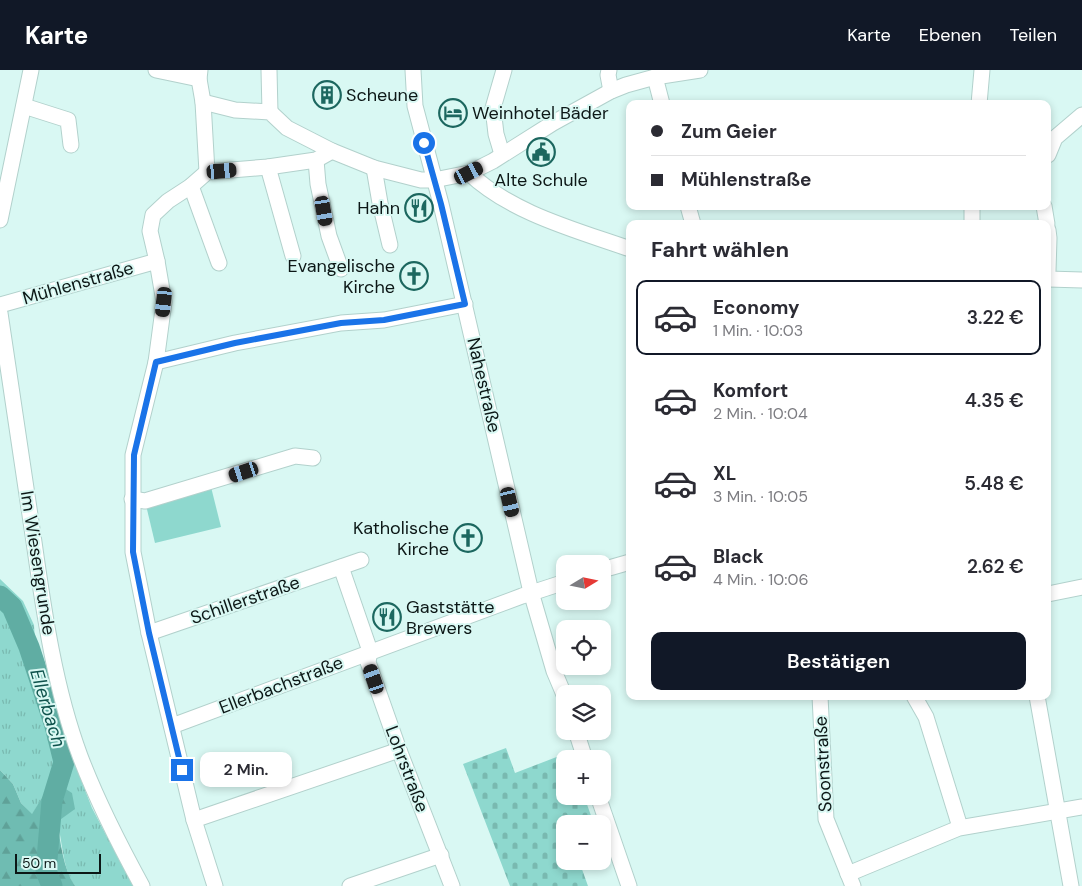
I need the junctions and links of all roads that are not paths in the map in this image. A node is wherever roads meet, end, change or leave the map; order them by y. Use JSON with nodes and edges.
{"nodes":[{"id":1,"x":31,"y":70,"type":"edge"},
{"id":2,"x":156,"y":70,"type":"edge"},
{"id":3,"x":269,"y":70,"type":"edge"},
{"id":4,"x":414,"y":70,"type":"edge"},
{"id":5,"x":504,"y":70,"type":"edge"},
{"id":6,"x":609,"y":70,"type":"edge"},
{"id":7,"x":700,"y":70,"type":"edge"},
{"id":8,"x":982,"y":70,"type":"edge"},
{"id":9,"x":200,"y":75,"type":"edge"},
{"id":10,"x":656,"y":77,"type":"junction"},
{"id":11,"x":611,"y":91,"type":"junction"},
{"id":12,"x":661,"y":100,"type":"edge"},
{"id":13,"x":979,"y":100,"type":"edge"},
{"id":14,"x":202,"y":102,"type":"junction"},
{"id":15,"x":24,"y":106,"type":"junction"},
{"id":16,"x":270,"y":112,"type":"junction"},
{"id":17,"x":1080,"y":120,"type":"edge"},
{"id":18,"x":71,"y":145,"type":"dead end"},
{"id":19,"x":1051,"y":148,"type":"edge"},
{"id":20,"x":332,"y":151,"type":"junction"},
{"id":21,"x":502,"y":154,"type":"junction"},
{"id":22,"x":316,"y":160,"type":"junction"},
{"id":23,"x":268,"y":167,"type":"junction"},
{"id":24,"x":374,"y":168,"type":"junction"},
{"id":25,"x":206,"y":172,"type":"junction"},
{"id":26,"x":469,"y":173,"type":"junction"},
{"id":27,"x":434,"y":180,"type":"junction"},
{"id":28,"x":191,"y":186,"type":"junction"},
{"id":29,"x":0,"y":220,"type":"edge"},
{"id":30,"x":390,"y":245,"type":"dead end"},
{"id":31,"x":626,"y":248,"type":"edge"},
{"id":32,"x":293,"y":256,"type":"dead end"},
{"id":33,"x":157,"y":261,"type":"junction"},
{"id":34,"x":219,"y":263,"type":"dead end"},
{"id":35,"x":341,"y":268,"type":"dead end"},
{"id":36,"x":1051,"y":279,"type":"edge"},
{"id":37,"x":1082,"y":280,"type":"edge"},
{"id":38,"x":465,"y":304,"type":"junction"},
{"id":39,"x":0,"y":306,"type":"edge"},
{"id":40,"x":0,"y":314,"type":"edge"},
{"id":41,"x":156,"y":362,"type":"junction"},
{"id":42,"x":313,"y":458,"type":"dead end"},
{"id":43,"x":132,"y":499,"type":"junction"},
{"id":44,"x":361,"y":560,"type":"dead end"},
{"id":45,"x":626,"y":563,"type":"edge"},
{"id":46,"x":341,"y":566,"type":"junction"},
{"id":47,"x":611,"y":567,"type":"edge"},
{"id":48,"x":556,"y":585,"type":"edge"},
{"id":49,"x":1082,"y":587,"type":"edge"},
{"id":50,"x":531,"y":592,"type":"junction"},
{"id":51,"x":1051,"y":593,"type":"edge"},
{"id":52,"x":149,"y":633,"type":"junction"},
{"id":53,"x":370,"y":652,"type":"junction"},
{"id":54,"x":560,"y":685,"type":"edge"},
{"id":55,"x":820,"y":700,"type":"edge"},
{"id":56,"x":916,"y":700,"type":"edge"},
{"id":57,"x":1038,"y":700,"type":"edge"},
{"id":58,"x":172,"y":726,"type":"junction"},
{"id":59,"x":399,"y":750,"type":"junction"},
{"id":60,"x":601,"y":805,"type":"edge"},
{"id":61,"x":1082,"y":807,"type":"edge"},
{"id":62,"x":1058,"y":812,"type":"junction"},
{"id":63,"x":194,"y":820,"type":"junction"},
{"id":64,"x":960,"y":828,"type":"junction"},
{"id":65,"x":440,"y":855,"type":"junction"},
{"id":66,"x":851,"y":880,"type":"edge"},
{"id":67,"x":142,"y":886,"type":"edge"},
{"id":68,"x":215,"y":886,"type":"edge"},
{"id":69,"x":350,"y":886,"type":"edge"},
{"id":70,"x":452,"y":886,"type":"edge"},
{"id":71,"x":629,"y":886,"type":"edge"},
{"id":72,"x":1071,"y":886,"type":"edge"}],
"edges":[{"from":1,"to":15,"type":"street"},
{"from":2,"to":9,"type":"street"},
{"from":3,"to":16,"type":"street"},
{"from":4,"to":27,"type":"street","name":"Nahestraße"},
{"from":5,"to":21,"type":"street"},
{"from":6,"to":11,"type":"street"},
{"from":7,"to":10,"type":"street"},
{"from":8,"to":13,"type":"street"},
{"from":9,"to":14,"type":"street"},
{"from":10,"to":11,"type":"street"},
{"from":10,"to":12,"type":"street"},
{"from":11,"to":21,"type":"street"},
{"from":14,"to":16,"type":"street"},
{"from":14,"to":25,"type":"street"},
{"from":15,"to":18,"type":"street"},
{"from":15,"to":29,"type":"street"},
{"from":16,"to":20,"type":"street"},
{"from":17,"to":19,"type":"street"},
{"from":20,"to":22,"type":"street"},
{"from":20,"to":24,"type":"street"},
{"from":21,"to":26,"type":"street"},
{"from":22,"to":23,"type":"street"},
{"from":22,"to":35,"type":"street"},
{"from":23,"to":25,"type":"street"},
{"from":23,"to":32,"type":"street"},
{"from":24,"to":27,"type":"street"},
{"from":24,"to":30,"type":"street"},
{"from":25,"to":28,"type":"street","name":"Mühlenstraße"},
{"from":26,"to":27,"type":"street"},
{"from":26,"to":31,"type":"street"},
{"from":27,"to":38,"type":"street","name":"Nahestraße"},
{"from":28,"to":33,"type":"street","name":"Mühlenstraße"},
{"from":28,"to":34,"type":"street"},
{"from":33,"to":39,"type":"street","name":"Mühlenstraße"},
{"from":33,"to":41,"type":"street","name":"Mühlenstraße"},
{"from":36,"to":37,"type":"street"},
{"from":38,"to":41,"type":"street"},
{"from":38,"to":50,"type":"street","name":"Nahestraße"},
{"from":40,"to":67,"type":"street","name":"Im Wiesengrunde"},
{"from":41,"to":43,"type":"street","name":"Mühlenstraße"},
{"from":42,"to":43,"type":"street"},
{"from":43,"to":52,"type":"street","name":"Mühlenstraße"},
{"from":44,"to":46,"type":"street","name":"Schillerstraße"},
{"from":45,"to":47,"type":"street"},
{"from":46,"to":52,"type":"street","name":"Schillerstraße"},
{"from":46,"to":53,"type":"street"},
{"from":48,"to":50,"type":"street","name":"Ellerbachstraße"},
{"from":49,"to":51,"type":"street"},
{"from":50,"to":53,"type":"street","name":"Ellerbachstraße"},
{"from":50,"to":54,"type":"street","name":"Nahestraße"},
{"from":52,"to":58,"type":"street","name":"Mühlenstraße"},
{"from":53,"to":58,"type":"street","name":"Ellerbachstraße"},
{"from":53,"to":59,"type":"street","name":"Lohrstraße"},
{"from":55,"to":66,"type":"street","name":"Soonstraße"},
{"from":56,"to":64,"type":"street"},
{"from":57,"to":62,"type":"street"},
{"from":58,"to":63,"type":"street","name":"Mühlenstraße"},
{"from":59,"to":63,"type":"street"},
{"from":59,"to":65,"type":"street","name":"Lohrstraße"},
{"from":60,"to":71,"type":"street"},
{"from":61,"to":62,"type":"street"},
{"from":62,"to":64,"type":"street"},
{"from":62,"to":72,"type":"street"},
{"from":63,"to":68,"type":"street","name":"Mühlenstraße"},
{"from":64,"to":66,"type":"street"},
{"from":65,"to":69,"type":"street"},
{"from":65,"to":70,"type":"street","name":"Lohrstraße"}]}
